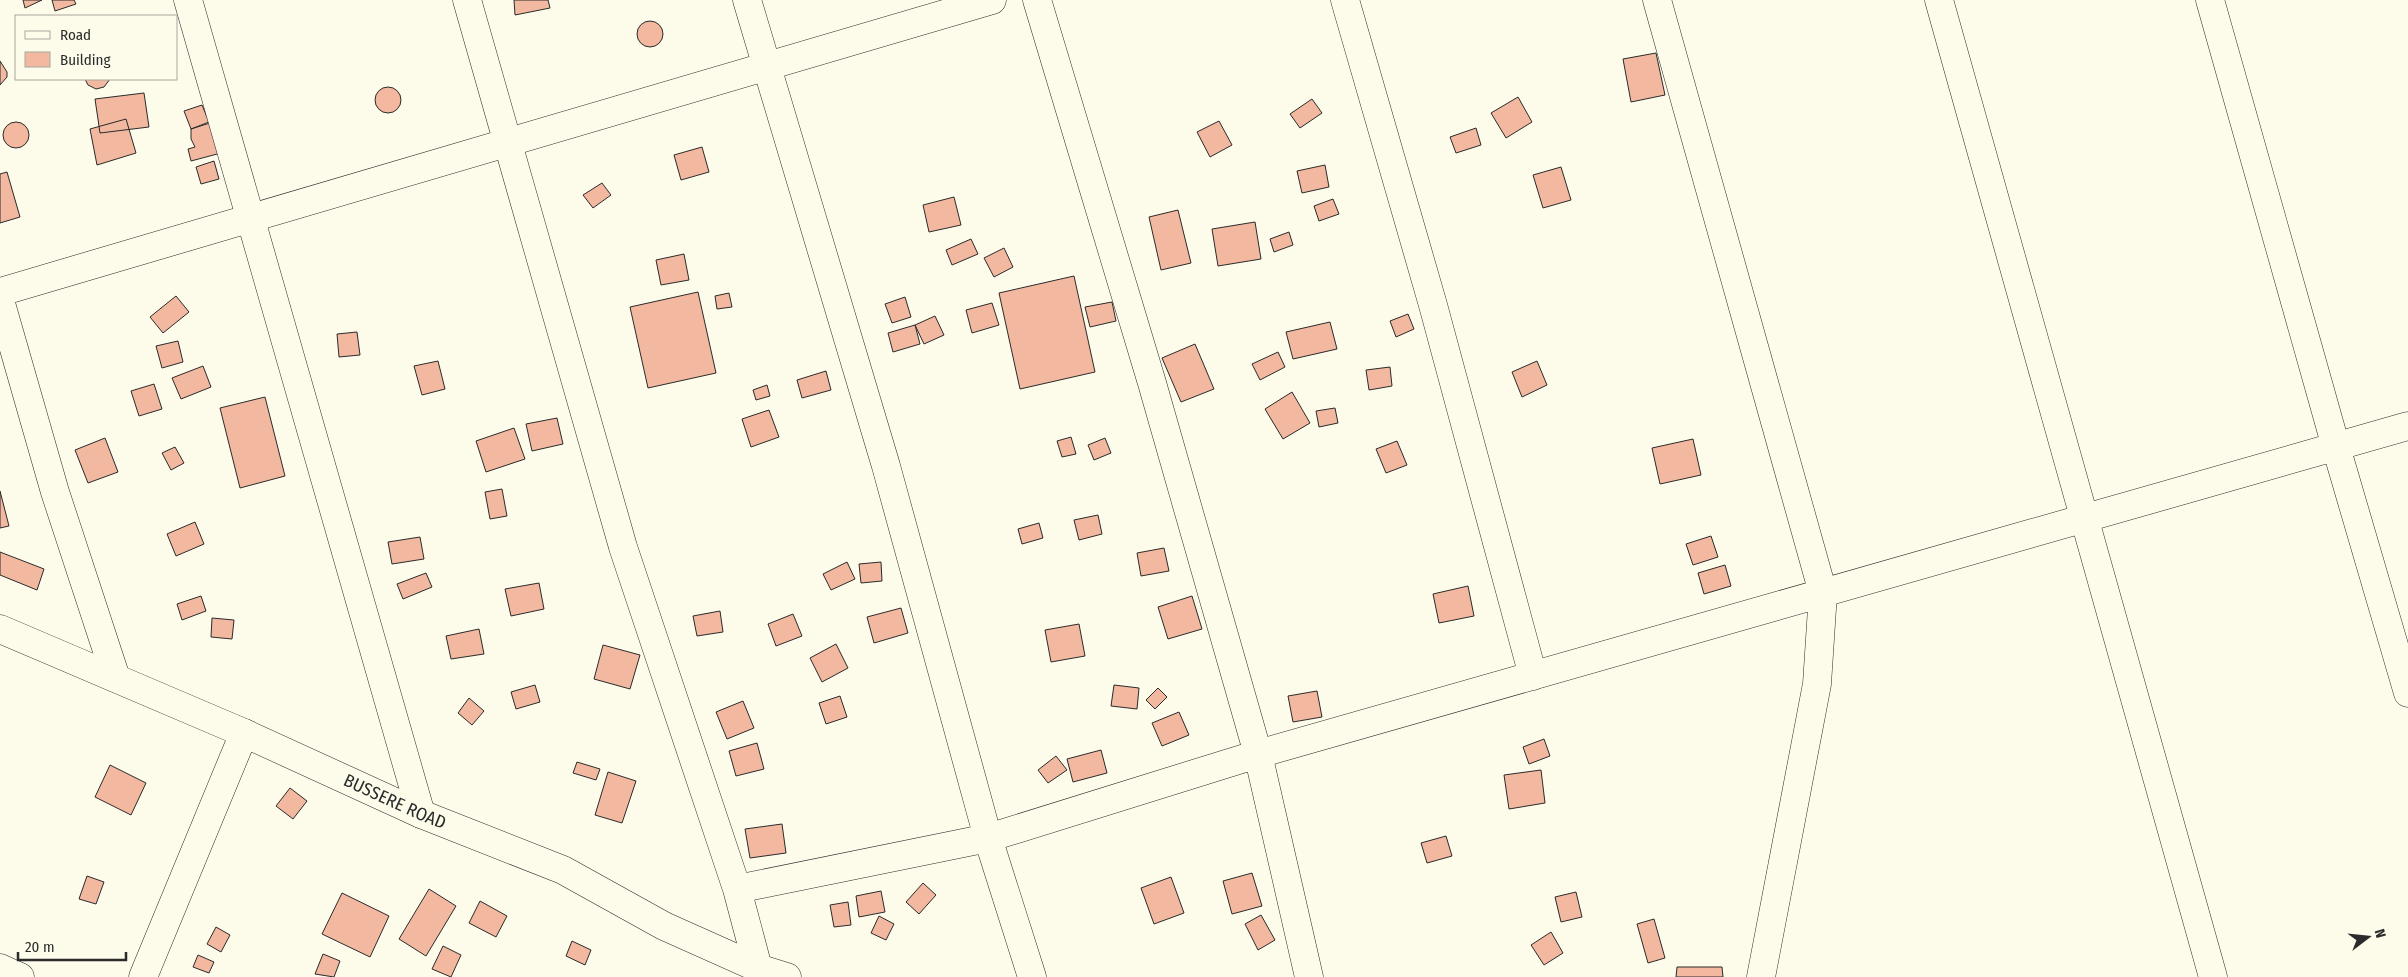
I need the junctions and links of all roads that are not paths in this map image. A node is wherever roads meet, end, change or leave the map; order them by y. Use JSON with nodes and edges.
{"nodes":[{"id":1,"x":188,"y":0,"type":"edge"},
{"id":2,"x":467,"y":0,"type":"edge"},
{"id":3,"x":747,"y":0,"type":"edge"},
{"id":4,"x":992,"y":0,"type":"edge"},
{"id":5,"x":1037,"y":0,"type":"edge"},
{"id":6,"x":1345,"y":0,"type":"edge"},
{"id":7,"x":1657,"y":0,"type":"edge"},
{"id":8,"x":1939,"y":0,"type":"edge"},
{"id":9,"x":2210,"y":0,"type":"edge"},
{"id":10,"x":766,"y":66,"type":"junction"},
{"id":11,"x":508,"y":143,"type":"junction"},
{"id":12,"x":250,"y":219,"type":"junction"},
{"id":13,"x":0,"y":292,"type":"edge"},
{"id":14,"x":0,"y":300,"type":"edge"},
{"id":15,"x":2408,"y":426,"type":"edge"},
{"id":16,"x":2336,"y":447,"type":"junction"},
{"id":17,"x":2085,"y":518,"type":"junction"},
{"id":18,"x":1823,"y":593,"type":"junction"},
{"id":19,"x":0,"y":629,"type":"edge"},
{"id":20,"x":1533,"y":676,"type":"junction"},
{"id":21,"x":116,"y":678,"type":"junction"},
{"id":22,"x":2408,"y":693,"type":"edge"},
{"id":23,"x":244,"y":733,"type":"junction"},
{"id":24,"x":1258,"y":754,"type":"junction"},
{"id":25,"x":420,"y":814,"type":"junction"},
{"id":26,"x":988,"y":838,"type":"junction"},
{"id":27,"x":737,"y":889,"type":"junction"},
{"id":28,"x":0,"y":968,"type":"edge"},
{"id":29,"x":758,"y":968,"type":"junction"},
{"id":30,"x":20,"y":977,"type":"edge"},
{"id":31,"x":143,"y":977,"type":"edge"},
{"id":32,"x":787,"y":977,"type":"edge"},
{"id":33,"x":1032,"y":977,"type":"edge"},
{"id":34,"x":1309,"y":977,"type":"edge"},
{"id":35,"x":1761,"y":977,"type":"edge"},
{"id":36,"x":2213,"y":977,"type":"edge"}],
"edges":[{"from":1,"to":12,"type":"street"},
{"from":2,"to":11,"type":"street"},
{"from":3,"to":10,"type":"street"},
{"from":4,"to":10,"type":"street"},
{"from":5,"to":24,"type":"street"},
{"from":6,"to":20,"type":"street"},
{"from":7,"to":18,"type":"street"},
{"from":8,"to":17,"type":"street"},
{"from":9,"to":16,"type":"street"},
{"from":10,"to":11,"type":"street"},
{"from":10,"to":26,"type":"street"},
{"from":11,"to":12,"type":"street"},
{"from":11,"to":27,"type":"street"},
{"from":12,"to":13,"type":"street"},
{"from":12,"to":25,"type":"street"},
{"from":14,"to":21,"type":"street"},
{"from":15,"to":16,"type":"street"},
{"from":16,"to":17,"type":"street"},
{"from":16,"to":22,"type":"street"},
{"from":17,"to":18,"type":"street"},
{"from":17,"to":36,"type":"street"},
{"from":18,"to":20,"type":"street"},
{"from":18,"to":35,"type":"street"},
{"from":19,"to":21,"type":"street","name":"BUSSERE ROAD"},
{"from":20,"to":24,"type":"street"},
{"from":21,"to":23,"type":"street","name":"BUSSERE ROAD"},
{"from":23,"to":25,"type":"street","name":"BUSSERE ROAD"},
{"from":23,"to":31,"type":"street"},
{"from":24,"to":26,"type":"street"},
{"from":24,"to":34,"type":"street"},
{"from":25,"to":29,"type":"street","name":"BUSSERE ROAD"},
{"from":26,"to":27,"type":"street"},
{"from":26,"to":33,"type":"street"},
{"from":27,"to":29,"type":"street"},
{"from":28,"to":30,"type":"street"},
{"from":29,"to":32,"type":"street","name":"BUSSERE ROAD"}]}
